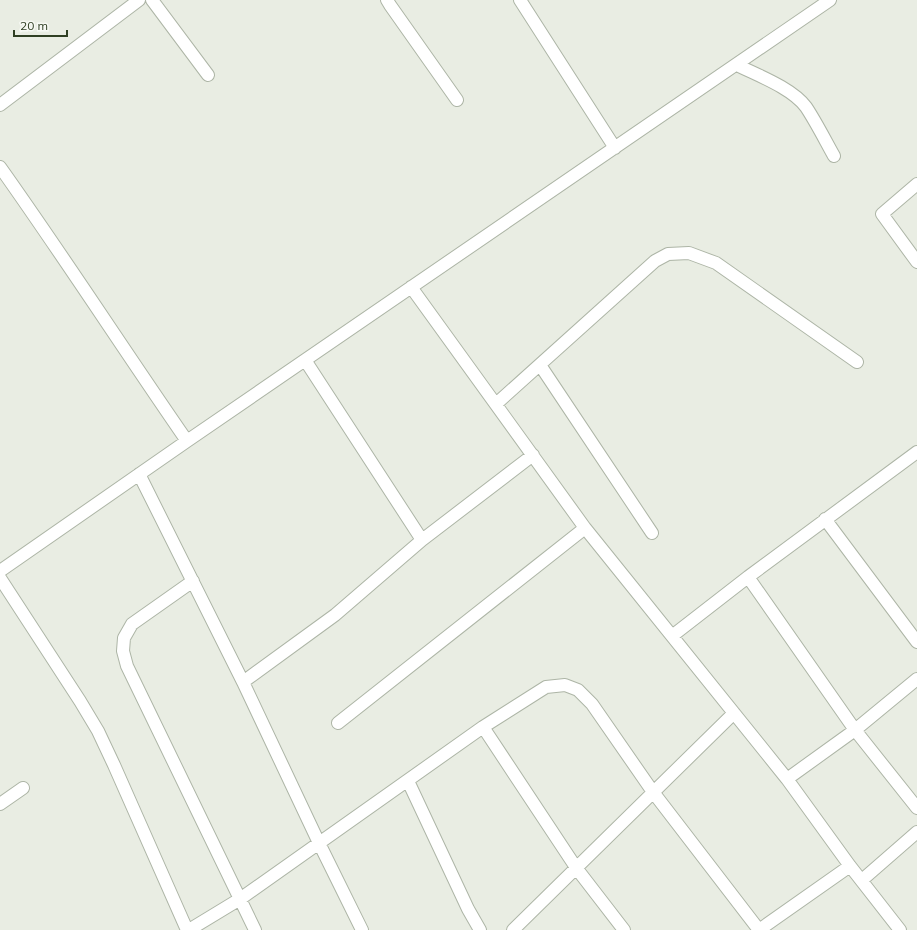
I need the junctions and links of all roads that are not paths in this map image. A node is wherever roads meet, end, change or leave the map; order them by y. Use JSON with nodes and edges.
{"nodes":[{"id":1,"x":139,"y":0,"type":"edge"},
{"id":2,"x":152,"y":0,"type":"edge"},
{"id":3,"x":387,"y":0,"type":"edge"},
{"id":4,"x":520,"y":0,"type":"edge"},
{"id":5,"x":830,"y":0,"type":"edge"},
{"id":6,"x":737,"y":65,"type":"junction"},
{"id":7,"x":208,"y":75,"type":"dead end"},
{"id":8,"x":457,"y":100,"type":"dead end"},
{"id":9,"x":0,"y":105,"type":"edge"},
{"id":10,"x":615,"y":148,"type":"junction"},
{"id":11,"x":834,"y":156,"type":"dead end"},
{"id":12,"x":0,"y":167,"type":"edge"},
{"id":13,"x":917,"y":184,"type":"edge"},
{"id":14,"x":917,"y":262,"type":"edge"},
{"id":15,"x":410,"y":287,"type":"junction"},
{"id":16,"x":305,"y":360,"type":"junction"},
{"id":17,"x":857,"y":362,"type":"dead end"},
{"id":18,"x":540,"y":365,"type":"junction"},
{"id":19,"x":496,"y":404,"type":"junction"},
{"id":20,"x":187,"y":441,"type":"junction"},
{"id":21,"x":533,"y":455,"type":"junction"},
{"id":22,"x":915,"y":457,"type":"edge"},
{"id":23,"x":139,"y":474,"type":"junction"},
{"id":24,"x":825,"y":520,"type":"junction"},
{"id":25,"x":585,"y":528,"type":"junction"},
{"id":26,"x":652,"y":533,"type":"dead end"},
{"id":27,"x":422,"y":540,"type":"junction"},
{"id":28,"x":0,"y":571,"type":"edge"},
{"id":29,"x":748,"y":577,"type":"junction"},
{"id":30,"x":0,"y":578,"type":"edge"},
{"id":31,"x":193,"y":581,"type":"junction"},
{"id":32,"x":672,"y":636,"type":"junction"},
{"id":33,"x":917,"y":642,"type":"edge"},
{"id":34,"x":917,"y":679,"type":"edge"},
{"id":35,"x":243,"y":682,"type":"junction"},
{"id":36,"x":734,"y":713,"type":"junction"},
{"id":37,"x":338,"y":723,"type":"dead end"},
{"id":38,"x":483,"y":727,"type":"junction"},
{"id":39,"x":855,"y":730,"type":"junction"},
{"id":40,"x":787,"y":779,"type":"junction"},
{"id":41,"x":408,"y":781,"type":"junction"},
{"id":42,"x":23,"y":788,"type":"dead end"},
{"id":43,"x":653,"y":792,"type":"junction"},
{"id":44,"x":0,"y":804,"type":"edge"},
{"id":45,"x":917,"y":808,"type":"edge"},
{"id":46,"x":917,"y":832,"type":"edge"},
{"id":47,"x":319,"y":843,"type":"junction"},
{"id":48,"x":850,"y":866,"type":"junction"},
{"id":49,"x":577,"y":869,"type":"junction"},
{"id":50,"x":862,"y":880,"type":"junction"},
{"id":51,"x":240,"y":899,"type":"junction"},
{"id":52,"x":188,"y":930,"type":"edge"},
{"id":53,"x":255,"y":930,"type":"edge"},
{"id":54,"x":362,"y":930,"type":"edge"},
{"id":55,"x":480,"y":930,"type":"edge"},
{"id":56,"x":513,"y":930,"type":"edge"},
{"id":57,"x":624,"y":930,"type":"edge"},
{"id":58,"x":759,"y":930,"type":"edge"},
{"id":59,"x":900,"y":930,"type":"edge"}],
"edges":[{"from":1,"to":9,"type":"street"},
{"from":2,"to":7,"type":"street"},
{"from":3,"to":8,"type":"street"},
{"from":4,"to":10,"type":"street"},
{"from":5,"to":6,"type":"street"},
{"from":6,"to":10,"type":"street"},
{"from":6,"to":11,"type":"street"},
{"from":10,"to":15,"type":"street"},
{"from":12,"to":20,"type":"street"},
{"from":13,"to":14,"type":"street"},
{"from":15,"to":16,"type":"street"},
{"from":15,"to":19,"type":"street"},
{"from":16,"to":20,"type":"street"},
{"from":16,"to":27,"type":"street"},
{"from":17,"to":18,"type":"street"},
{"from":18,"to":19,"type":"street"},
{"from":18,"to":26,"type":"street"},
{"from":19,"to":21,"type":"street"},
{"from":20,"to":23,"type":"street"},
{"from":21,"to":25,"type":"street"},
{"from":21,"to":27,"type":"street"},
{"from":22,"to":24,"type":"street"},
{"from":23,"to":28,"type":"street"},
{"from":23,"to":31,"type":"street"},
{"from":24,"to":29,"type":"street"},
{"from":24,"to":33,"type":"street"},
{"from":25,"to":32,"type":"street"},
{"from":25,"to":37,"type":"street"},
{"from":27,"to":35,"type":"street"},
{"from":29,"to":32,"type":"street"},
{"from":29,"to":39,"type":"street"},
{"from":30,"to":52,"type":"street"},
{"from":31,"to":35,"type":"street"},
{"from":31,"to":51,"type":"street"},
{"from":32,"to":36,"type":"street"},
{"from":34,"to":39,"type":"street"},
{"from":35,"to":47,"type":"street"},
{"from":36,"to":40,"type":"street"},
{"from":36,"to":43,"type":"street"},
{"from":38,"to":41,"type":"street"},
{"from":38,"to":43,"type":"street"},
{"from":38,"to":49,"type":"street"},
{"from":39,"to":40,"type":"street"},
{"from":39,"to":45,"type":"street"},
{"from":40,"to":48,"type":"street"},
{"from":41,"to":47,"type":"street"},
{"from":41,"to":55,"type":"street"},
{"from":42,"to":44,"type":"street"},
{"from":43,"to":49,"type":"street"},
{"from":43,"to":58,"type":"street"},
{"from":46,"to":50,"type":"street"},
{"from":47,"to":51,"type":"street"},
{"from":47,"to":54,"type":"street"},
{"from":48,"to":50,"type":"street"},
{"from":48,"to":58,"type":"street"},
{"from":49,"to":56,"type":"street"},
{"from":49,"to":57,"type":"street"},
{"from":50,"to":59,"type":"street"},
{"from":51,"to":52,"type":"street"},
{"from":51,"to":53,"type":"street"}]}
